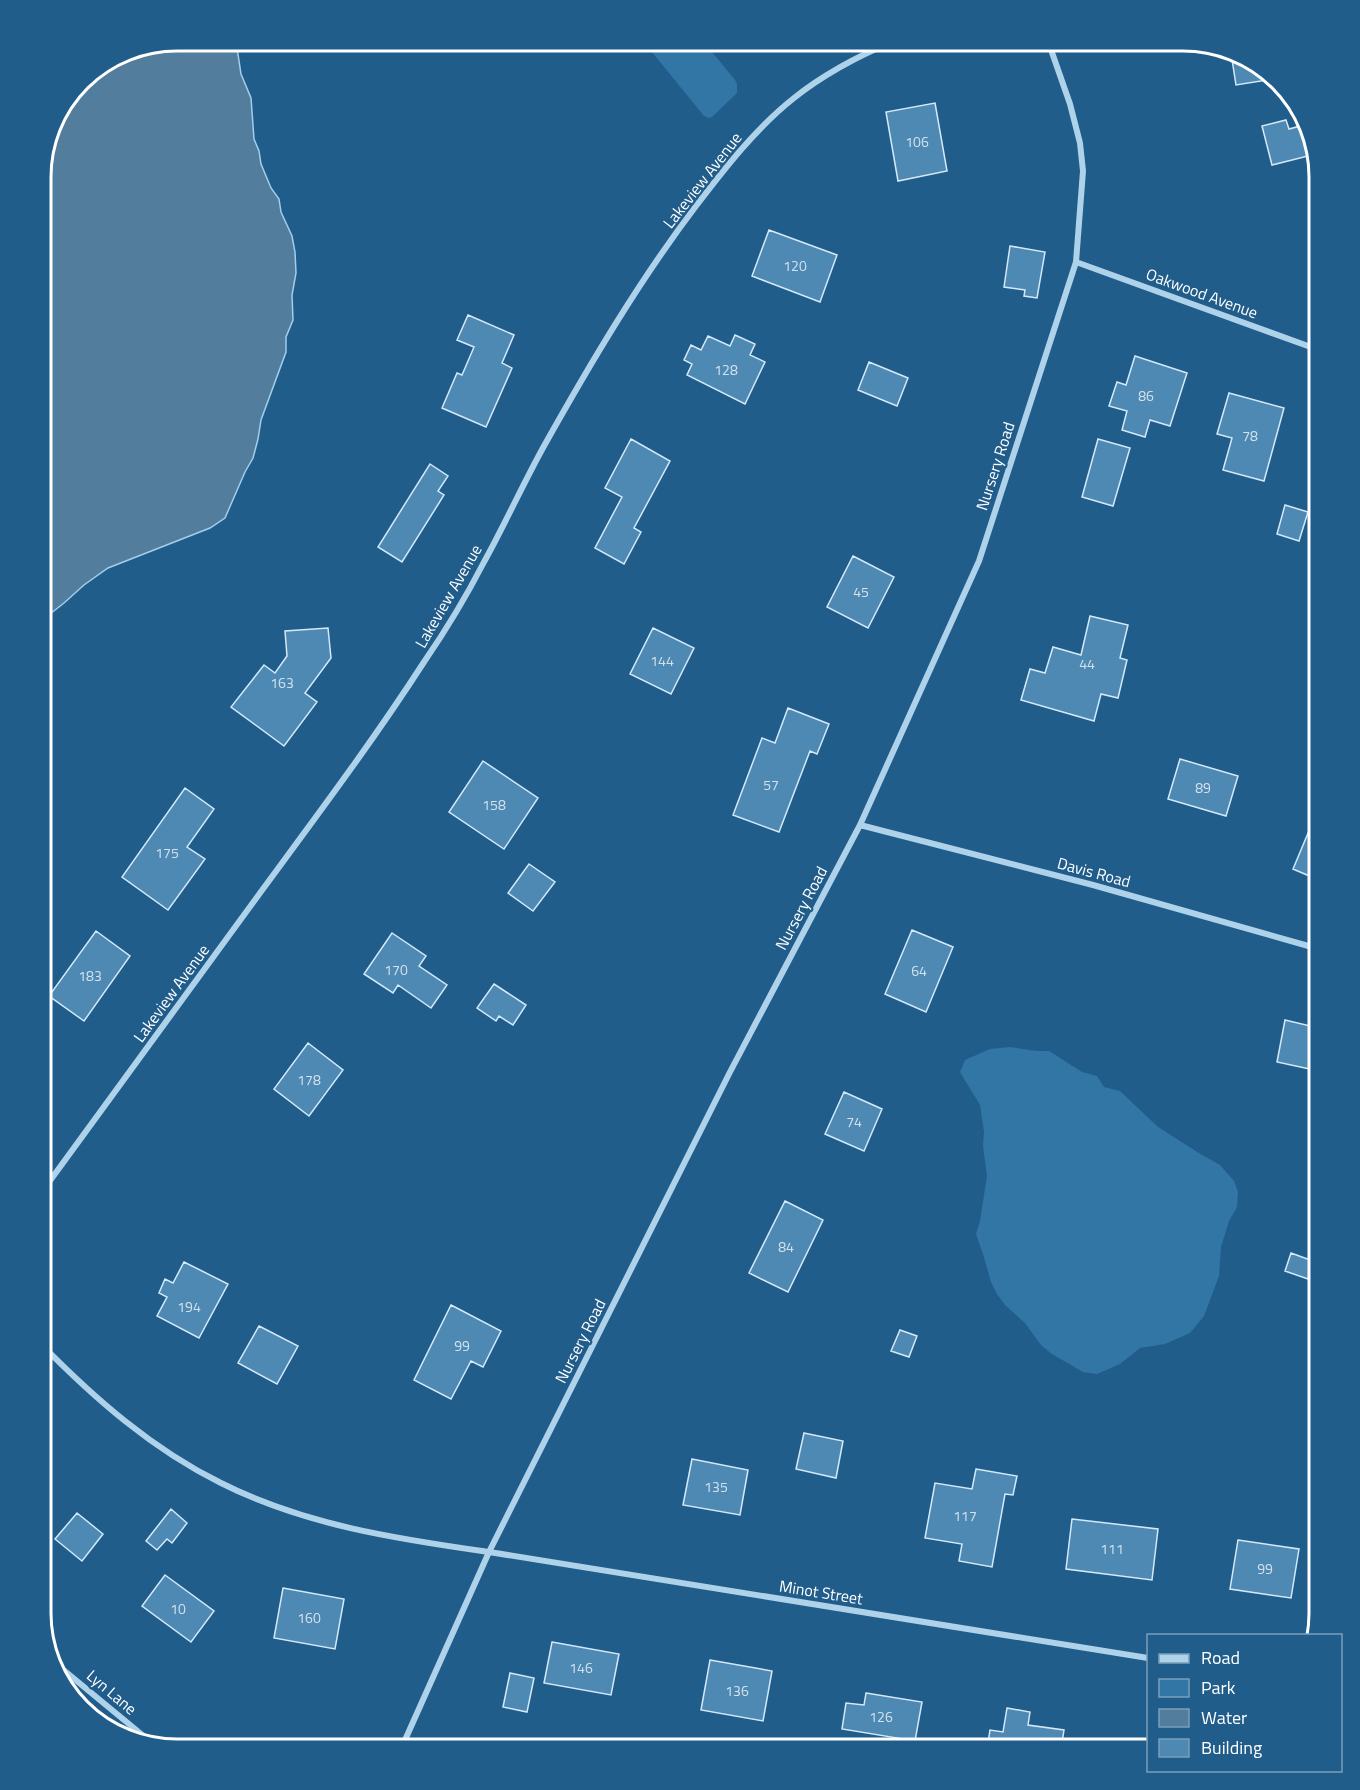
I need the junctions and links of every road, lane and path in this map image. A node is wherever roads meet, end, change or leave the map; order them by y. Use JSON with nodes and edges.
{"nodes":[{"id":1,"x":868,"y":51,"type":"edge"},
{"id":2,"x":1051,"y":51,"type":"edge"},
{"id":3,"x":1076,"y":262,"type":"junction"},
{"id":4,"x":1309,"y":346,"type":"edge"},
{"id":5,"x":860,"y":825,"type":"junction"},
{"id":6,"x":1309,"y":947,"type":"edge"},
{"id":7,"x":51,"y":1179,"type":"edge"},
{"id":8,"x":51,"y":1355,"type":"edge"},
{"id":9,"x":489,"y":1552,"type":"junction"},
{"id":10,"x":1147,"y":1658,"type":"edge"},
{"id":11,"x":65,"y":1670,"type":"edge"},
{"id":12,"x":141,"y":1734,"type":"edge"},
{"id":13,"x":405,"y":1739,"type":"edge"}],
"edges":[{"from":1,"to":7,"type":"street","name":"Lakeview Avenue"},
{"from":2,"to":3,"type":"street","name":"Nursery Road"},
{"from":3,"to":4,"type":"street","name":"Oakwood Avenue"},
{"from":3,"to":5,"type":"street","name":"Nursery Road"},
{"from":5,"to":6,"type":"street","name":"Davis Road"},
{"from":5,"to":9,"type":"street","name":"Nursery Road"},
{"from":8,"to":9,"type":"street","name":"Minot Street"},
{"from":9,"to":10,"type":"street","name":"Minot Street"},
{"from":9,"to":13,"type":"street","name":"Nursery Road"},
{"from":11,"to":12,"type":"street","name":"Lyn Lane"}]}
